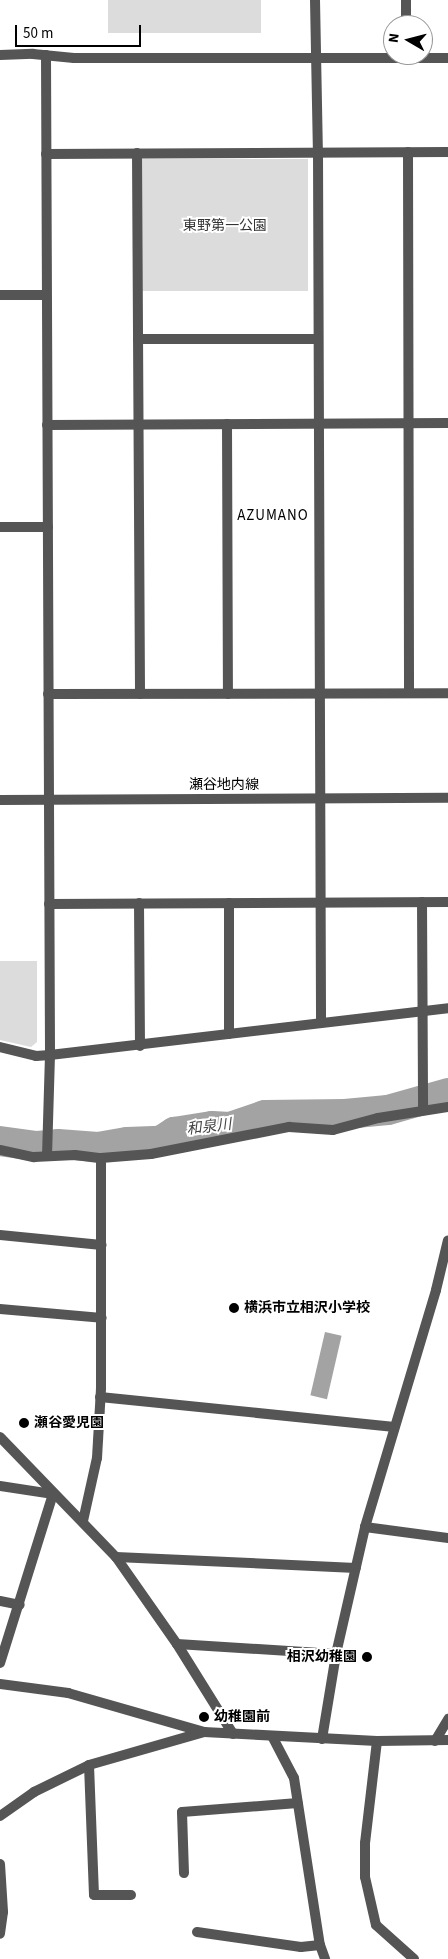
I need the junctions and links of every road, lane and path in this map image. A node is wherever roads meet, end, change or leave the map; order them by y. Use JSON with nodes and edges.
{"nodes":[{"id":1,"x":315,"y":0,"type":"edge"},
{"id":2,"x":406,"y":0,"type":"edge"},
{"id":3,"x":406,"y":15,"type":"edge"},
{"id":4,"x":0,"y":55,"type":"edge"},
{"id":5,"x":46,"y":55,"type":"junction"},
{"id":6,"x":383,"y":57,"type":"edge"},
{"id":7,"x":433,"y":57,"type":"edge"},
{"id":8,"x":317,"y":58,"type":"junction"},
{"id":9,"x":448,"y":58,"type":"edge"},
{"id":10,"x":408,"y":152,"type":"junction"},
{"id":11,"x":448,"y":152,"type":"edge"},
{"id":12,"x":137,"y":153,"type":"junction"},
{"id":13,"x":318,"y":153,"type":"junction"},
{"id":14,"x":46,"y":154,"type":"junction"},
{"id":15,"x":0,"y":294,"type":"edge"},
{"id":16,"x":46,"y":295,"type":"junction"},
{"id":17,"x":138,"y":339,"type":"junction"},
{"id":18,"x":318,"y":339,"type":"junction"},
{"id":19,"x":448,"y":423,"type":"edge"},
{"id":20,"x":227,"y":424,"type":"junction"},
{"id":21,"x":319,"y":424,"type":"junction"},
{"id":22,"x":409,"y":424,"type":"junction"},
{"id":23,"x":47,"y":425,"type":"junction"},
{"id":24,"x":138,"y":425,"type":"junction"},
{"id":25,"x":0,"y":527,"type":"edge"},
{"id":26,"x":48,"y":527,"type":"junction"},
{"id":27,"x":320,"y":693,"type":"junction"},
{"id":28,"x":409,"y":693,"type":"junction"},
{"id":29,"x":448,"y":693,"type":"edge"},
{"id":30,"x":48,"y":694,"type":"junction"},
{"id":31,"x":140,"y":694,"type":"junction"},
{"id":32,"x":228,"y":694,"type":"junction"},
{"id":33,"x":320,"y":798,"type":"junction"},
{"id":34,"x":448,"y":798,"type":"edge"},
{"id":35,"x":48,"y":799,"type":"junction"},
{"id":36,"x":0,"y":800,"type":"edge"},
{"id":37,"x":422,"y":902,"type":"junction"},
{"id":38,"x":448,"y":902,"type":"edge"},
{"id":39,"x":139,"y":903,"type":"junction"},
{"id":40,"x":229,"y":903,"type":"junction"},
{"id":41,"x":320,"y":903,"type":"junction"},
{"id":42,"x":49,"y":904,"type":"junction"},
{"id":43,"x":448,"y":1008,"type":"edge"},
{"id":44,"x":423,"y":1010,"type":"junction"},
{"id":45,"x":321,"y":1023,"type":"junction"},
{"id":46,"x":230,"y":1034,"type":"junction"},
{"id":47,"x":140,"y":1046,"type":"junction"},
{"id":48,"x":0,"y":1047,"type":"edge"},
{"id":49,"x":50,"y":1055,"type":"junction"},
{"id":50,"x":423,"y":1103,"type":"junction"},
{"id":51,"x":448,"y":1107,"type":"edge"},
{"id":52,"x":47,"y":1149,"type":"junction"},
{"id":53,"x":0,"y":1150,"type":"edge"},
{"id":54,"x":101,"y":1158,"type":"junction"},
{"id":55,"x":0,"y":1235,"type":"edge"},
{"id":56,"x":448,"y":1240,"type":"edge"},
{"id":57,"x":102,"y":1244,"type":"junction"},
{"id":58,"x":0,"y":1309,"type":"edge"},
{"id":59,"x":102,"y":1318,"type":"junction"},
{"id":60,"x":100,"y":1397,"type":"junction"},
{"id":61,"x":394,"y":1427,"type":"junction"},
{"id":62,"x":0,"y":1437,"type":"edge"},
{"id":63,"x":0,"y":1486,"type":"edge"},
{"id":64,"x":53,"y":1494,"type":"junction"},
{"id":65,"x":83,"y":1521,"type":"junction"},
{"id":66,"x":365,"y":1527,"type":"junction"},
{"id":67,"x":448,"y":1538,"type":"edge"},
{"id":68,"x":116,"y":1557,"type":"junction"},
{"id":69,"x":356,"y":1568,"type":"junction"},
{"id":70,"x":0,"y":1601,"type":"edge"},
{"id":71,"x":20,"y":1605,"type":"junction"},
{"id":72,"x":177,"y":1644,"type":"junction"},
{"id":73,"x":336,"y":1654,"type":"junction"},
{"id":74,"x":0,"y":1663,"type":"edge"},
{"id":75,"x":0,"y":1684,"type":"edge"},
{"id":76,"x":448,"y":1719,"type":"edge"},
{"id":77,"x":204,"y":1732,"type":"junction"},
{"id":78,"x":233,"y":1734,"type":"junction"},
{"id":79,"x":272,"y":1736,"type":"junction"},
{"id":80,"x":322,"y":1739,"type":"junction"},
{"id":81,"x":448,"y":1740,"type":"edge"},
{"id":82,"x":377,"y":1741,"type":"junction"},
{"id":83,"x":435,"y":1741,"type":"junction"},
{"id":84,"x":89,"y":1765,"type":"junction"},
{"id":85,"x":298,"y":1803,"type":"junction"},
{"id":86,"x":0,"y":1816,"type":"edge"},
{"id":87,"x":0,"y":1864,"type":"edge"},
{"id":88,"x":184,"y":1873,"type":"dead end"},
{"id":89,"x":131,"y":1894,"type":"dead end"},
{"id":90,"x":197,"y":1932,"type":"dead end"},
{"id":91,"x":0,"y":1934,"type":"edge"},
{"id":92,"x":320,"y":1945,"type":"junction"},
{"id":93,"x":325,"y":1959,"type":"edge"},
{"id":94,"x":414,"y":1959,"type":"edge"}],
"edges":[{"from":1,"to":8,"type":"street"},
{"from":2,"to":3,"type":"street"},
{"from":4,"to":5,"type":"street"},
{"from":5,"to":8,"type":"street"},
{"from":5,"to":14,"type":"street"},
{"from":6,"to":8,"type":"street"},
{"from":7,"to":9,"type":"street"},
{"from":8,"to":13,"type":"street"},
{"from":10,"to":11,"type":"street"},
{"from":10,"to":13,"type":"street"},
{"from":10,"to":22,"type":"street"},
{"from":12,"to":13,"type":"street"},
{"from":12,"to":14,"type":"street"},
{"from":12,"to":17,"type":"street"},
{"from":13,"to":18,"type":"street"},
{"from":14,"to":16,"type":"street"},
{"from":15,"to":16,"type":"street"},
{"from":16,"to":23,"type":"street"},
{"from":17,"to":18,"type":"street"},
{"from":17,"to":24,"type":"street"},
{"from":18,"to":21,"type":"street"},
{"from":19,"to":22,"type":"street"},
{"from":20,"to":21,"type":"street"},
{"from":20,"to":24,"type":"street"},
{"from":20,"to":32,"type":"street"},
{"from":21,"to":22,"type":"street"},
{"from":21,"to":27,"type":"street"},
{"from":22,"to":28,"type":"street"},
{"from":23,"to":24,"type":"street"},
{"from":23,"to":26,"type":"street"},
{"from":24,"to":31,"type":"street"},
{"from":25,"to":26,"type":"street"},
{"from":26,"to":30,"type":"street"},
{"from":27,"to":28,"type":"street"},
{"from":27,"to":32,"type":"street"},
{"from":27,"to":33,"type":"street"},
{"from":28,"to":29,"type":"street"},
{"from":30,"to":31,"type":"street"},
{"from":30,"to":35,"type":"street"},
{"from":31,"to":32,"type":"street"},
{"from":33,"to":34,"type":"street","name":"瀬谷地内線"},
{"from":33,"to":35,"type":"street","name":"瀬谷地内線"},
{"from":33,"to":41,"type":"street"},
{"from":35,"to":36,"type":"street","name":"瀬谷地内線"},
{"from":35,"to":42,"type":"street"},
{"from":37,"to":38,"type":"street"},
{"from":37,"to":41,"type":"street"},
{"from":37,"to":44,"type":"street"},
{"from":39,"to":40,"type":"street"},
{"from":39,"to":42,"type":"street"},
{"from":39,"to":47,"type":"street"},
{"from":40,"to":41,"type":"street"},
{"from":40,"to":46,"type":"street"},
{"from":41,"to":45,"type":"street"},
{"from":42,"to":49,"type":"street"},
{"from":43,"to":44,"type":"street"},
{"from":44,"to":45,"type":"street"},
{"from":44,"to":50,"type":"street"},
{"from":45,"to":46,"type":"street"},
{"from":46,"to":47,"type":"street"},
{"from":47,"to":49,"type":"street"},
{"from":48,"to":49,"type":"street"},
{"from":49,"to":52,"type":"street"},
{"from":50,"to":51,"type":"street"},
{"from":50,"to":54,"type":"street"},
{"from":52,"to":53,"type":"street"},
{"from":52,"to":54,"type":"street"},
{"from":54,"to":57,"type":"street"},
{"from":55,"to":57,"type":"street"},
{"from":56,"to":61,"type":"street"},
{"from":57,"to":59,"type":"street"},
{"from":58,"to":59,"type":"street"},
{"from":59,"to":60,"type":"street"},
{"from":60,"to":61,"type":"street"},
{"from":60,"to":65,"type":"street"},
{"from":61,"to":66,"type":"street"},
{"from":62,"to":64,"type":"street"},
{"from":63,"to":64,"type":"street"},
{"from":64,"to":65,"type":"street"},
{"from":64,"to":71,"type":"street"},
{"from":65,"to":68,"type":"street"},
{"from":66,"to":67,"type":"street"},
{"from":66,"to":69,"type":"street"},
{"from":68,"to":69,"type":"street"},
{"from":68,"to":72,"type":"street"},
{"from":69,"to":73,"type":"street"},
{"from":70,"to":71,"type":"street"},
{"from":71,"to":74,"type":"street"},
{"from":72,"to":73,"type":"street"},
{"from":72,"to":78,"type":"street"},
{"from":73,"to":80,"type":"street"},
{"from":75,"to":77,"type":"street"},
{"from":76,"to":83,"type":"street"},
{"from":77,"to":78,"type":"street"},
{"from":77,"to":84,"type":"street"},
{"from":78,"to":79,"type":"street"},
{"from":79,"to":80,"type":"street"},
{"from":79,"to":85,"type":"street"},
{"from":80,"to":82,"type":"street"},
{"from":81,"to":83,"type":"street"},
{"from":82,"to":83,"type":"street"},
{"from":82,"to":94,"type":"street"},
{"from":84,"to":86,"type":"street"},
{"from":84,"to":89,"type":"street"},
{"from":85,"to":88,"type":"street"},
{"from":85,"to":92,"type":"street"},
{"from":87,"to":91,"type":"street"},
{"from":90,"to":92,"type":"street"},
{"from":92,"to":93,"type":"street"}]}
